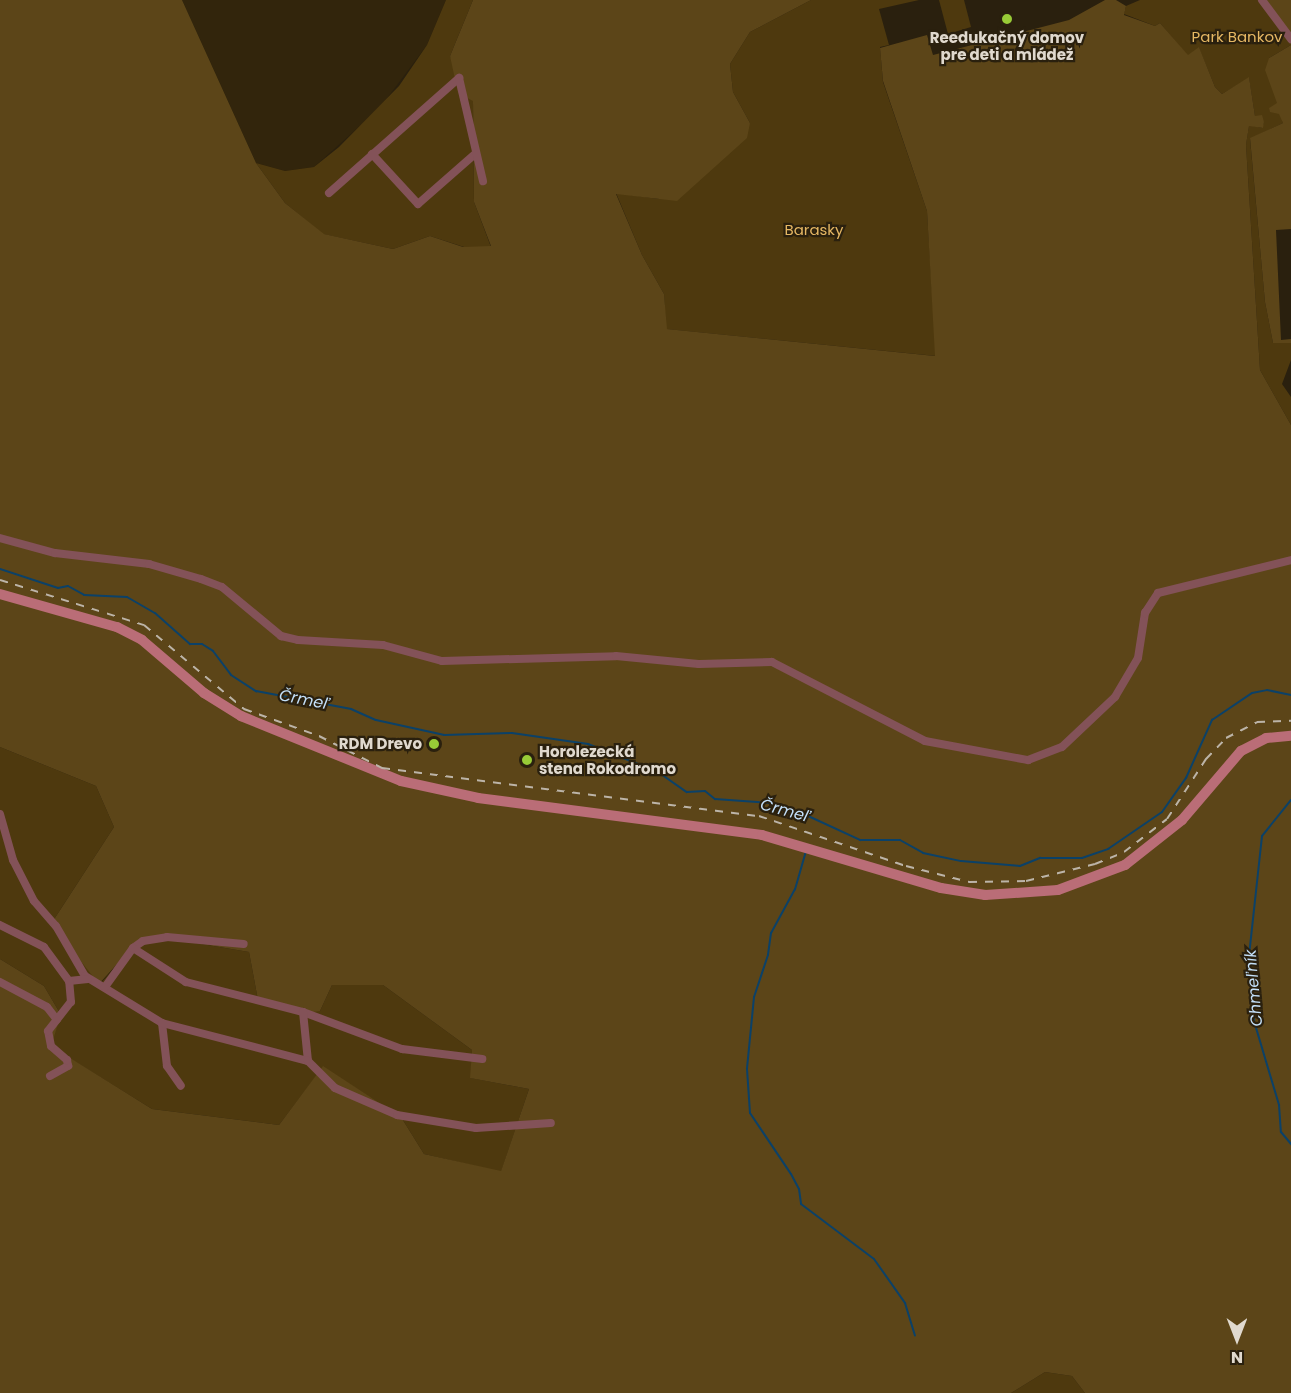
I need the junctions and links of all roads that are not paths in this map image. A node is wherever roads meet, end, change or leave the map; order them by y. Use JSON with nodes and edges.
{"nodes":[{"id":1,"x":1262,"y":0,"type":"edge"},
{"id":2,"x":1291,"y":39,"type":"edge"},
{"id":3,"x":476,"y":153,"type":"junction"},
{"id":4,"x":372,"y":154,"type":"junction"},
{"id":5,"x":483,"y":181,"type":"dead end"},
{"id":6,"x":329,"y":193,"type":"dead end"},
{"id":7,"x":0,"y":538,"type":"edge"},
{"id":8,"x":1291,"y":560,"type":"edge"},
{"id":9,"x":0,"y":594,"type":"edge"},
{"id":10,"x":1291,"y":736,"type":"edge"},
{"id":11,"x":0,"y":814,"type":"edge"},
{"id":12,"x":0,"y":925,"type":"edge"},
{"id":13,"x":244,"y":944,"type":"dead end"},
{"id":14,"x":133,"y":948,"type":"junction"},
{"id":15,"x":88,"y":979,"type":"junction"},
{"id":16,"x":69,"y":981,"type":"junction"},
{"id":17,"x":0,"y":982,"type":"edge"},
{"id":18,"x":105,"y":987,"type":"junction"},
{"id":19,"x":303,"y":1012,"type":"junction"},
{"id":20,"x":57,"y":1020,"type":"junction"},
{"id":21,"x":162,"y":1023,"type":"junction"},
{"id":22,"x":482,"y":1059,"type":"dead end"},
{"id":23,"x":308,"y":1060,"type":"junction"},
{"id":24,"x":50,"y":1076,"type":"dead end"},
{"id":25,"x":181,"y":1086,"type":"dead end"},
{"id":26,"x":551,"y":1123,"type":"dead end"}],
"edges":[{"from":1,"to":2,"type":"street"},
{"from":3,"to":4,"type":"street"},
{"from":3,"to":4,"type":"street"},
{"from":3,"to":5,"type":"street"},
{"from":4,"to":6,"type":"street"},
{"from":7,"to":8,"type":"street"},
{"from":9,"to":10,"type":"main road"},
{"from":11,"to":15,"type":"street"},
{"from":12,"to":16,"type":"street"},
{"from":13,"to":14,"type":"street"},
{"from":14,"to":18,"type":"street"},
{"from":14,"to":19,"type":"street"},
{"from":15,"to":16,"type":"street"},
{"from":15,"to":18,"type":"street"},
{"from":16,"to":20,"type":"street"},
{"from":17,"to":20,"type":"street"},
{"from":18,"to":21,"type":"street"},
{"from":19,"to":22,"type":"street"},
{"from":19,"to":23,"type":"street"},
{"from":20,"to":24,"type":"street"},
{"from":21,"to":23,"type":"street"},
{"from":21,"to":25,"type":"street"},
{"from":23,"to":26,"type":"street"}]}
